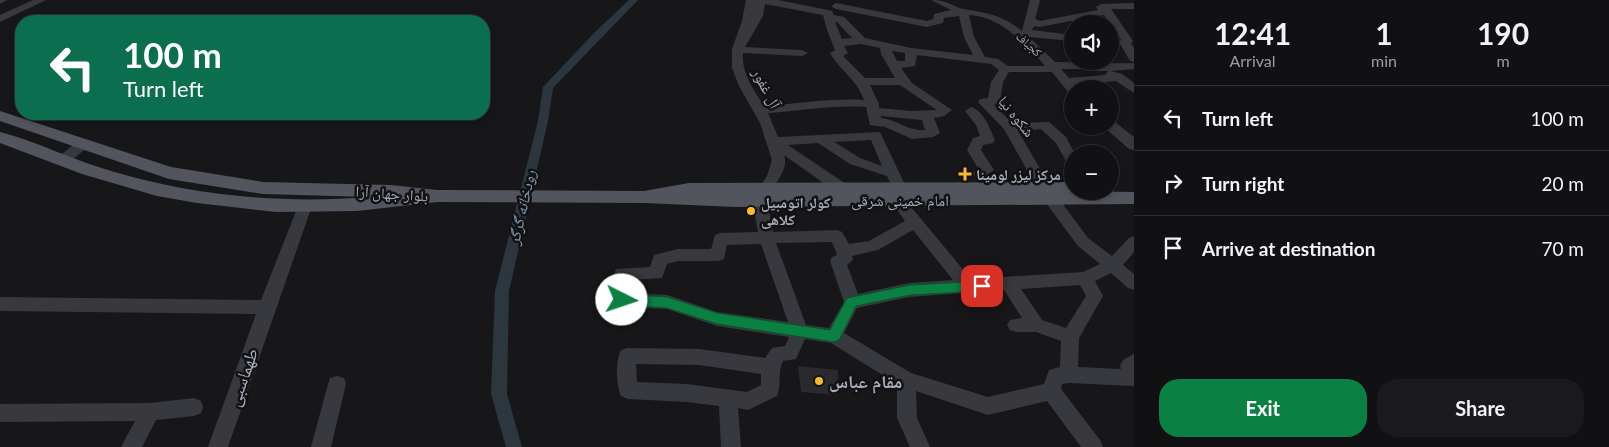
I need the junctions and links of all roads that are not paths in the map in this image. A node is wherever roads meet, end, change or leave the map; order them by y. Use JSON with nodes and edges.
{"nodes":[{"id":1,"x":19,"y":0,"type":"edge"},
{"id":2,"x":40,"y":0,"type":"edge"},
{"id":3,"x":751,"y":0,"type":"edge"},
{"id":4,"x":762,"y":0,"type":"edge"},
{"id":5,"x":936,"y":0,"type":"edge"},
{"id":6,"x":1035,"y":0,"type":"edge"},
{"id":7,"x":975,"y":1,"type":"edge"},
{"id":8,"x":1129,"y":4,"type":"edge"},
{"id":9,"x":831,"y":6,"type":"edge"},
{"id":10,"x":0,"y":9,"type":"edge"},
{"id":11,"x":1107,"y":11,"type":"junction"},
{"id":12,"x":963,"y":12,"type":"junction"},
{"id":13,"x":975,"y":12,"type":"junction"},
{"id":14,"x":0,"y":19,"type":"edge"},
{"id":15,"x":1030,"y":21,"type":"junction"},
{"id":16,"x":1024,"y":34,"type":"junction"},
{"id":17,"x":1064,"y":37,"type":"edge"},
{"id":18,"x":861,"y":41,"type":"junction"},
{"id":19,"x":838,"y":43,"type":"junction"},
{"id":20,"x":1129,"y":43,"type":"edge"},
{"id":21,"x":885,"y":45,"type":"junction"},
{"id":22,"x":738,"y":48,"type":"junction"},
{"id":23,"x":911,"y":51,"type":"junction"},
{"id":24,"x":802,"y":53,"type":"dead end"},
{"id":25,"x":981,"y":59,"type":"junction"},
{"id":26,"x":1134,"y":59,"type":"edge"},
{"id":27,"x":893,"y":64,"type":"junction"},
{"id":28,"x":1064,"y":66,"type":"edge"},
{"id":29,"x":1134,"y":66,"type":"edge"},
{"id":30,"x":1053,"y":67,"type":"junction"},
{"id":31,"x":1119,"y":67,"type":"edge"},
{"id":32,"x":1005,"y":69,"type":"junction"},
{"id":33,"x":1102,"y":70,"type":"edge"},
{"id":34,"x":1118,"y":77,"type":"junction"},
{"id":35,"x":1065,"y":80,"type":"edge"},
{"id":36,"x":1102,"y":80,"type":"edge"},
{"id":37,"x":904,"y":81,"type":"junction"},
{"id":38,"x":862,"y":82,"type":"junction"},
{"id":39,"x":1134,"y":89,"type":"edge"},
{"id":40,"x":874,"y":108,"type":"junction"},
{"id":41,"x":991,"y":109,"type":"junction"},
{"id":42,"x":760,"y":110,"type":"junction"},
{"id":43,"x":946,"y":110,"type":"junction"},
{"id":44,"x":971,"y":111,"type":"junction"},
{"id":45,"x":927,"y":115,"type":"junction"},
{"id":46,"x":0,"y":116,"type":"edge"},
{"id":47,"x":1009,"y":127,"type":"junction"},
{"id":48,"x":1119,"y":132,"type":"edge"},
{"id":49,"x":0,"y":137,"type":"edge"},
{"id":50,"x":821,"y":139,"type":"junction"},
{"id":51,"x":773,"y":142,"type":"junction"},
{"id":52,"x":83,"y":144,"type":"junction"},
{"id":53,"x":1064,"y":145,"type":"edge"},
{"id":54,"x":1134,"y":146,"type":"edge"},
{"id":55,"x":64,"y":160,"type":"junction"},
{"id":56,"x":897,"y":187,"type":"junction"},
{"id":57,"x":1119,"y":188,"type":"edge"},
{"id":58,"x":1134,"y":188,"type":"edge"},
{"id":59,"x":989,"y":189,"type":"junction"},
{"id":60,"x":844,"y":190,"type":"junction"},
{"id":61,"x":1064,"y":190,"type":"edge"},
{"id":62,"x":1048,"y":194,"type":"junction"},
{"id":63,"x":764,"y":195,"type":"junction"},
{"id":64,"x":437,"y":196,"type":"junction"},
{"id":65,"x":1134,"y":198,"type":"edge"},
{"id":66,"x":305,"y":206,"type":"junction"},
{"id":67,"x":916,"y":222,"type":"junction"},
{"id":68,"x":766,"y":236,"type":"junction"},
{"id":69,"x":1134,"y":242,"type":"edge"},
{"id":70,"x":844,"y":251,"type":"junction"},
{"id":71,"x":1112,"y":266,"type":"junction"},
{"id":72,"x":1085,"y":278,"type":"junction"},
{"id":73,"x":1134,"y":283,"type":"edge"},
{"id":74,"x":1010,"y":285,"type":"junction"},
{"id":75,"x":968,"y":287,"type":"junction"},
{"id":76,"x":852,"y":302,"type":"junction"},
{"id":77,"x":0,"y":304,"type":"edge"},
{"id":78,"x":267,"y":307,"type":"junction"},
{"id":79,"x":1016,"y":325,"type":"dead end"},
{"id":80,"x":1036,"y":325,"type":"junction"},
{"id":81,"x":800,"y":330,"type":"junction"},
{"id":82,"x":834,"y":336,"type":"junction"},
{"id":83,"x":1070,"y":337,"type":"junction"},
{"id":84,"x":1134,"y":362,"type":"edge"},
{"id":85,"x":770,"y":367,"type":"junction"},
{"id":86,"x":1134,"y":373,"type":"edge"},
{"id":87,"x":1069,"y":375,"type":"junction"},
{"id":88,"x":1134,"y":378,"type":"edge"},
{"id":89,"x":906,"y":380,"type":"junction"},
{"id":90,"x":337,"y":384,"type":"dead end"},
{"id":91,"x":1050,"y":390,"type":"junction"},
{"id":92,"x":728,"y":398,"type":"junction"},
{"id":93,"x":194,"y":407,"type":"dead end"},
{"id":94,"x":150,"y":412,"type":"junction"},
{"id":95,"x":0,"y":413,"type":"edge"},
{"id":96,"x":131,"y":447,"type":"edge"},
{"id":97,"x":218,"y":447,"type":"edge"},
{"id":98,"x":321,"y":447,"type":"edge"},
{"id":99,"x":732,"y":447,"type":"edge"},
{"id":100,"x":920,"y":447,"type":"edge"},
{"id":101,"x":1093,"y":447,"type":"edge"}],
"edges":[{"from":1,"to":10,"type":"street"},
{"from":2,"to":14,"type":"street"},
{"from":3,"to":22,"type":"street","name":"آل غفور"},
{"from":4,"to":9,"type":"street"},
{"from":4,"to":22,"type":"street"},
{"from":5,"to":12,"type":"street"},
{"from":6,"to":15,"type":"street"},
{"from":7,"to":13,"type":"street"},
{"from":8,"to":11,"type":"street"},
{"from":9,"to":12,"type":"street"},
{"from":9,"to":18,"type":"street"},
{"from":9,"to":19,"type":"street"},
{"from":11,"to":15,"type":"street"},
{"from":11,"to":20,"type":"street"},
{"from":12,"to":13,"type":"street"},
{"from":12,"to":25,"type":"street"},
{"from":13,"to":16,"type":"street","name":"کجباف"},
{"from":15,"to":16,"type":"street"},
{"from":16,"to":17,"type":"street"},
{"from":16,"to":30,"type":"street","name":"کجباف"},
{"from":18,"to":19,"type":"street"},
{"from":18,"to":21,"type":"street"},
{"from":19,"to":38,"type":"street"},
{"from":20,"to":26,"type":"street"},
{"from":21,"to":23,"type":"street"},
{"from":21,"to":27,"type":"street"},
{"from":22,"to":24,"type":"street"},
{"from":22,"to":42,"type":"street","name":"آل غفور"},
{"from":23,"to":25,"type":"street"},
{"from":23,"to":27,"type":"street"},
{"from":25,"to":32,"type":"street"},
{"from":27,"to":37,"type":"street"},
{"from":28,"to":30,"type":"street"},
{"from":29,"to":31,"type":"street"},
{"from":30,"to":32,"type":"street"},
{"from":30,"to":35,"type":"street","name":"کجباف"},
{"from":32,"to":41,"type":"street","name":"شکوه نیا"},
{"from":33,"to":34,"type":"street"},
{"from":34,"to":36,"type":"street"},
{"from":34,"to":39,"type":"street"},
{"from":37,"to":38,"type":"street"},
{"from":37,"to":43,"type":"street"},
{"from":38,"to":40,"type":"street"},
{"from":40,"to":42,"type":"street"},
{"from":40,"to":45,"type":"street"},
{"from":40,"to":45,"type":"street"},
{"from":41,"to":44,"type":"street"},
{"from":41,"to":47,"type":"street","name":"شکوه نیا"},
{"from":42,"to":51,"type":"street","name":"آل غفور"},
{"from":43,"to":44,"type":"street"},
{"from":43,"to":45,"type":"street"},
{"from":44,"to":59,"type":"street"},
{"from":46,"to":52,"type":"main road","name":"بلوار جهان آرا"},
{"from":47,"to":53,"type":"street"},
{"from":47,"to":62,"type":"street","name":"شکوه نیا"},
{"from":48,"to":54,"type":"street"},
{"from":49,"to":55,"type":"main road","name":"بلوار جهان آرا"},
{"from":50,"to":51,"type":"street"},
{"from":50,"to":56,"type":"street"},
{"from":50,"to":56,"type":"street"},
{"from":51,"to":60,"type":"street"},
{"from":51,"to":63,"type":"street","name":"آل غفور"},
{"from":52,"to":55,"type":"street"},
{"from":52,"to":64,"type":"main road","name":"بلوار جهان آرا"},
{"from":55,"to":66,"type":"main road","name":"بلوار جهان آرا"},
{"from":56,"to":59,"type":"main road","name":"امام خمینی شرقی"},
{"from":56,"to":60,"type":"main road","name":"امام خمینی شرقی"},
{"from":56,"to":62,"type":"main road","name":"امام خمینی شرقی"},
{"from":56,"to":63,"type":"main road","name":"امام خمینی شرقی"},
{"from":56,"to":67,"type":"street"},
{"from":57,"to":58,"type":"main road"},
{"from":59,"to":62,"type":"main road","name":"امام خمینی شرقی"},
{"from":60,"to":63,"type":"main road","name":"امام خمینی شرقی"},
{"from":61,"to":62,"type":"main road","name":"امام خمینی شرقی"},
{"from":62,"to":65,"type":"main road","name":"امام خمینی شرقی"},
{"from":62,"to":71,"type":"street","name":"شکوه نیا"},
{"from":63,"to":64,"type":"main road","name":"امام خمینی شرقی"},
{"from":63,"to":68,"type":"street"},
{"from":64,"to":66,"type":"main road","name":"بلوار جهان آرا"},
{"from":66,"to":78,"type":"street","name":"طهماسبی"},
{"from":67,"to":70,"type":"street"},
{"from":67,"to":75,"type":"street"},
{"from":68,"to":70,"type":"street"},
{"from":68,"to":81,"type":"street"},
{"from":68,"to":81,"type":"street"},
{"from":69,"to":71,"type":"street"},
{"from":70,"to":76,"type":"street"},
{"from":71,"to":72,"type":"street"},
{"from":71,"to":73,"type":"street","name":"شکوه نیا"},
{"from":72,"to":74,"type":"street"},
{"from":72,"to":83,"type":"street"},
{"from":74,"to":75,"type":"street"},
{"from":74,"to":80,"type":"street"},
{"from":75,"to":76,"type":"street"},
{"from":76,"to":82,"type":"street"},
{"from":77,"to":78,"type":"street"},
{"from":78,"to":97,"type":"street","name":"طهماسبی"},
{"from":79,"to":80,"type":"street"},
{"from":80,"to":83,"type":"street"},
{"from":81,"to":82,"type":"street"},
{"from":81,"to":85,"type":"street"},
{"from":82,"to":89,"type":"street"},
{"from":83,"to":87,"type":"street"},
{"from":84,"to":86,"type":"street"},
{"from":85,"to":92,"type":"street"},
{"from":85,"to":92,"type":"street"},
{"from":87,"to":88,"type":"street"},
{"from":87,"to":91,"type":"street"},
{"from":89,"to":91,"type":"street"},
{"from":89,"to":100,"type":"street"},
{"from":90,"to":98,"type":"street"},
{"from":91,"to":101,"type":"street"},
{"from":92,"to":99,"type":"street"},
{"from":93,"to":94,"type":"street"},
{"from":94,"to":95,"type":"street"},
{"from":94,"to":96,"type":"street"}]}
